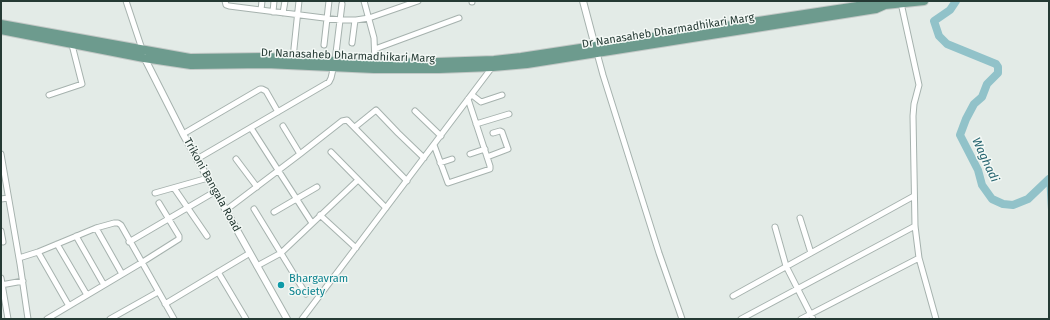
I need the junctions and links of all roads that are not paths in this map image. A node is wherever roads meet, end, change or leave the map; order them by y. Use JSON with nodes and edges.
{"nodes":[{"id":1,"x":126,"y":1,"type":"edge"},
{"id":2,"x":225,"y":1,"type":"edge"},
{"id":3,"x":262,"y":1,"type":"edge"},
{"id":4,"x":274,"y":1,"type":"edge"},
{"id":5,"x":285,"y":1,"type":"edge"},
{"id":6,"x":299,"y":1,"type":"edge"},
{"id":7,"x":329,"y":1,"type":"edge"},
{"id":8,"x":364,"y":1,"type":"edge"},
{"id":9,"x":418,"y":1,"type":"edge"},
{"id":10,"x":583,"y":1,"type":"edge"},
{"id":11,"x":924,"y":1,"type":"edge"},
{"id":12,"x":901,"y":2,"type":"edge"},
{"id":13,"x":342,"y":4,"type":"dead end"},
{"id":14,"x":261,"y":10,"type":"junction"},
{"id":15,"x":273,"y":12,"type":"junction"},
{"id":16,"x":283,"y":13,"type":"junction"},
{"id":17,"x":298,"y":15,"type":"junction"},
{"id":18,"x":328,"y":18,"type":"junction"},
{"id":19,"x":369,"y":18,"type":"junction"},
{"id":20,"x":459,"y":18,"type":"dead end"},
{"id":21,"x":340,"y":20,"type":"junction"},
{"id":22,"x":355,"y":20,"type":"junction"},
{"id":23,"x":1,"y":24,"type":"edge"},
{"id":24,"x":1,"y":30,"type":"edge"},
{"id":25,"x":71,"y":40,"type":"junction"},
{"id":26,"x":352,"y":43,"type":"dead end"},
{"id":27,"x":324,"y":45,"type":"dead end"},
{"id":28,"x":142,"y":49,"type":"junction"},
{"id":29,"x":375,"y":49,"type":"junction"},
{"id":30,"x":596,"y":50,"type":"junction"},
{"id":31,"x":144,"y":58,"type":"junction"},
{"id":32,"x":293,"y":58,"type":"junction"},
{"id":33,"x":493,"y":63,"type":"junction"},
{"id":34,"x":335,"y":64,"type":"junction"},
{"id":35,"x":374,"y":66,"type":"junction"},
{"id":36,"x":50,"y":95,"type":"dead end"},
{"id":37,"x":502,"y":95,"type":"dead end"},
{"id":38,"x":470,"y":97,"type":"junction"},
{"id":39,"x":415,"y":111,"type":"dead end"},
{"id":40,"x":278,"y":112,"type":"junction"},
{"id":41,"x":509,"y":114,"type":"dead end"},
{"id":42,"x":476,"y":124,"type":"junction"},
{"id":43,"x":282,"y":126,"type":"dead end"},
{"id":44,"x":252,"y":128,"type":"junction"},
{"id":45,"x":355,"y":128,"type":"junction"},
{"id":46,"x":493,"y":133,"type":"dead end"},
{"id":47,"x":183,"y":134,"type":"junction"},
{"id":48,"x":441,"y":136,"type":"junction"},
{"id":49,"x":434,"y":145,"type":"junction"},
{"id":50,"x":484,"y":149,"type":"junction"},
{"id":51,"x":331,"y":152,"type":"dead end"},
{"id":52,"x":1,"y":154,"type":"edge"},
{"id":53,"x":300,"y":154,"type":"junction"},
{"id":54,"x":470,"y":154,"type":"dead end"},
{"id":55,"x":487,"y":157,"type":"junction"},
{"id":56,"x":424,"y":158,"type":"junction"},
{"id":57,"x":198,"y":159,"type":"junction"},
{"id":58,"x":236,"y":159,"type":"dead end"},
{"id":59,"x":452,"y":159,"type":"dead end"},
{"id":60,"x":440,"y":164,"type":"junction"},
{"id":61,"x":278,"y":171,"type":"junction"},
{"id":62,"x":208,"y":178,"type":"junction"},
{"id":63,"x":358,"y":180,"type":"junction"},
{"id":64,"x":407,"y":181,"type":"junction"},
{"id":65,"x":257,"y":187,"type":"junction"},
{"id":66,"x":317,"y":187,"type":"dead end"},
{"id":67,"x":174,"y":188,"type":"junction"},
{"id":68,"x":216,"y":191,"type":"junction"},
{"id":69,"x":155,"y":193,"type":"dead end"},
{"id":70,"x":914,"y":196,"type":"junction"},
{"id":71,"x":8,"y":198,"type":"junction"},
{"id":72,"x":1,"y":199,"type":"edge"},
{"id":73,"x":296,"y":199,"type":"junction"},
{"id":74,"x":160,"y":203,"type":"dead end"},
{"id":75,"x":187,"y":208,"type":"junction"},
{"id":76,"x":254,"y":208,"type":"dead end"},
{"id":77,"x":386,"y":208,"type":"junction"},
{"id":78,"x":226,"y":210,"type":"junction"},
{"id":79,"x":274,"y":212,"type":"dead end"},
{"id":80,"x":320,"y":215,"type":"junction"},
{"id":81,"x":169,"y":218,"type":"junction"},
{"id":82,"x":800,"y":218,"type":"dead end"},
{"id":83,"x":312,"y":223,"type":"junction"},
{"id":84,"x":915,"y":226,"type":"junction"},
{"id":85,"x":775,"y":227,"type":"dead end"},
{"id":86,"x":96,"y":228,"type":"junction"},
{"id":87,"x":1,"y":231,"type":"edge"},
{"id":88,"x":76,"y":236,"type":"junction"},
{"id":89,"x":207,"y":236,"type":"dead end"},
{"id":90,"x":2,"y":242,"type":"dead end"},
{"id":91,"x":129,"y":242,"type":"junction"},
{"id":92,"x":57,"y":244,"type":"junction"},
{"id":93,"x":356,"y":248,"type":"junction"},
{"id":94,"x":38,"y":252,"type":"junction"},
{"id":95,"x":250,"y":253,"type":"junction"},
{"id":96,"x":280,"y":253,"type":"junction"},
{"id":97,"x":811,"y":253,"type":"junction"},
{"id":98,"x":19,"y":258,"type":"junction"},
{"id":99,"x":919,"y":258,"type":"junction"},
{"id":100,"x":141,"y":263,"type":"junction"},
{"id":101,"x":257,"y":266,"type":"junction"},
{"id":102,"x":786,"y":266,"type":"junction"},
{"id":103,"x":218,"y":272,"type":"junction"},
{"id":104,"x":122,"y":274,"type":"junction"},
{"id":105,"x":1,"y":278,"type":"edge"},
{"id":106,"x":23,"y":282,"type":"junction"},
{"id":107,"x":1,"y":285,"type":"edge"},
{"id":108,"x":104,"y":285,"type":"junction"},
{"id":109,"x":797,"y":289,"type":"junction"},
{"id":110,"x":158,"y":292,"type":"junction"},
{"id":111,"x":306,"y":294,"type":"dead end"},
{"id":112,"x":88,"y":295,"type":"junction"},
{"id":113,"x":733,"y":296,"type":"dead end"},
{"id":114,"x":165,"y":304,"type":"junction"},
{"id":115,"x":69,"y":306,"type":"junction"},
{"id":116,"x":811,"y":317,"type":"edge"},
{"id":117,"x":8,"y":319,"type":"edge"},
{"id":118,"x":28,"y":319,"type":"edge"},
{"id":119,"x":47,"y":319,"type":"edge"},
{"id":120,"x":110,"y":319,"type":"edge"},
{"id":121,"x":174,"y":319,"type":"edge"},
{"id":122,"x":246,"y":319,"type":"edge"},
{"id":123,"x":287,"y":319,"type":"edge"},
{"id":124,"x":302,"y":319,"type":"edge"},
{"id":125,"x":682,"y":319,"type":"edge"},
{"id":126,"x":741,"y":319,"type":"edge"},
{"id":127,"x":801,"y":319,"type":"edge"},
{"id":128,"x":936,"y":319,"type":"edge"}],
"edges":[{"from":1,"to":28,"type":"street"},
{"from":2,"to":14,"type":"street"},
{"from":3,"to":14,"type":"street"},
{"from":4,"to":15,"type":"street"},
{"from":5,"to":16,"type":"street"},
{"from":6,"to":17,"type":"street"},
{"from":7,"to":18,"type":"street"},
{"from":8,"to":19,"type":"street"},
{"from":9,"to":19,"type":"street"},
{"from":10,"to":30,"type":"street"},
{"from":11,"to":12,"type":"main road","name":"Dr Nanasaheb Dharmadhikari Marg"},
{"from":12,"to":30,"type":"main road","name":"Dr Nanasaheb Dharmadhikari Marg"},
{"from":12,"to":70,"type":"street"},
{"from":13,"to":21,"type":"street"},
{"from":14,"to":15,"type":"street"},
{"from":15,"to":16,"type":"street"},
{"from":16,"to":17,"type":"street"},
{"from":17,"to":18,"type":"street"},
{"from":17,"to":32,"type":"street"},
{"from":18,"to":21,"type":"street"},
{"from":18,"to":27,"type":"street"},
{"from":19,"to":22,"type":"street"},
{"from":19,"to":29,"type":"street"},
{"from":20,"to":29,"type":"street"},
{"from":21,"to":22,"type":"street"},
{"from":21,"to":34,"type":"street"},
{"from":22,"to":26,"type":"street"},
{"from":23,"to":25,"type":"main road","name":"Dr Nanasaheb Dharmadhikari Marg"},
{"from":24,"to":25,"type":"main road","name":"Dr Nanasaheb Dharmadhikari Marg"},
{"from":25,"to":28,"type":"main road","name":"Dr Nanasaheb Dharmadhikari Marg"},
{"from":25,"to":31,"type":"main road","name":"Dr Nanasaheb Dharmadhikari Marg"},
{"from":25,"to":36,"type":"street"},
{"from":28,"to":31,"type":"street","name":"Trikoni Bangala Road"},
{"from":28,"to":32,"type":"main road","name":"Dr Nanasaheb Dharmadhikari Marg"},
{"from":29,"to":35,"type":"street"},
{"from":30,"to":33,"type":"main road","name":"Dr Nanasaheb Dharmadhikari Marg"},
{"from":30,"to":125,"type":"street"},
{"from":31,"to":34,"type":"main road","name":"Dr Nanasaheb Dharmadhikari Marg"},
{"from":31,"to":47,"type":"street","name":"Trikoni Bangala Road"},
{"from":32,"to":34,"type":"main road","name":"Dr Nanasaheb Dharmadhikari Marg"},
{"from":33,"to":35,"type":"main road","name":"Dr Nanasaheb Dharmadhikari Marg"},
{"from":33,"to":38,"type":"street"},
{"from":34,"to":35,"type":"main road","name":"Dr Nanasaheb Dharmadhikari Marg"},
{"from":34,"to":40,"type":"street"},
{"from":37,"to":38,"type":"street"},
{"from":38,"to":42,"type":"street"},
{"from":38,"to":48,"type":"street"},
{"from":39,"to":48,"type":"street"},
{"from":40,"to":44,"type":"street"},
{"from":40,"to":47,"type":"street"},
{"from":41,"to":42,"type":"street"},
{"from":42,"to":50,"type":"street"},
{"from":43,"to":53,"type":"street"},
{"from":44,"to":57,"type":"street"},
{"from":44,"to":61,"type":"street"},
{"from":45,"to":53,"type":"street"},
{"from":45,"to":56,"type":"street"},
{"from":45,"to":64,"type":"street"},
{"from":46,"to":55,"type":"street"},
{"from":47,"to":57,"type":"street","name":"Trikoni Bangala Road"},
{"from":48,"to":49,"type":"street"},
{"from":49,"to":56,"type":"street"},
{"from":49,"to":60,"type":"street"},
{"from":50,"to":54,"type":"street"},
{"from":50,"to":55,"type":"street"},
{"from":51,"to":63,"type":"street"},
{"from":52,"to":71,"type":"street"},
{"from":53,"to":61,"type":"street"},
{"from":55,"to":60,"type":"street"},
{"from":56,"to":64,"type":"street"},
{"from":57,"to":62,"type":"street","name":"Trikoni Bangala Road"},
{"from":58,"to":65,"type":"street"},
{"from":59,"to":60,"type":"street"},
{"from":61,"to":65,"type":"street"},
{"from":61,"to":73,"type":"street"},
{"from":62,"to":67,"type":"street"},
{"from":62,"to":68,"type":"street","name":"Trikoni Bangala Road"},
{"from":63,"to":77,"type":"street"},
{"from":63,"to":80,"type":"street"},
{"from":64,"to":77,"type":"street"},
{"from":65,"to":78,"type":"street"},
{"from":66,"to":73,"type":"street"},
{"from":67,"to":69,"type":"street"},
{"from":67,"to":75,"type":"street"},
{"from":68,"to":75,"type":"street"},
{"from":68,"to":78,"type":"street","name":"Trikoni Bangala Road"},
{"from":70,"to":84,"type":"street"},
{"from":70,"to":97,"type":"street"},
{"from":71,"to":72,"type":"street"},
{"from":71,"to":98,"type":"street"},
{"from":73,"to":79,"type":"street"},
{"from":73,"to":83,"type":"street"},
{"from":74,"to":81,"type":"street"},
{"from":75,"to":81,"type":"street"},
{"from":75,"to":89,"type":"street"},
{"from":76,"to":96,"type":"street"},
{"from":77,"to":93,"type":"street"},
{"from":78,"to":95,"type":"street","name":"Trikoni Bangala Road"},
{"from":80,"to":83,"type":"street"},
{"from":80,"to":93,"type":"street"},
{"from":81,"to":91,"type":"street"},
{"from":81,"to":100,"type":"street"},
{"from":82,"to":97,"type":"street"},
{"from":83,"to":96,"type":"street"},
{"from":84,"to":99,"type":"street"},
{"from":84,"to":109,"type":"street"},
{"from":85,"to":102,"type":"street"},
{"from":86,"to":88,"type":"street"},
{"from":86,"to":91,"type":"street"},
{"from":86,"to":104,"type":"street"},
{"from":87,"to":90,"type":"street"},
{"from":88,"to":92,"type":"street"},
{"from":88,"to":108,"type":"street"},
{"from":91,"to":100,"type":"street"},
{"from":92,"to":94,"type":"street"},
{"from":92,"to":112,"type":"street"},
{"from":93,"to":124,"type":"street"},
{"from":94,"to":98,"type":"street"},
{"from":94,"to":115,"type":"street"},
{"from":95,"to":101,"type":"street","name":"Trikoni Bangala Road"},
{"from":95,"to":103,"type":"street"},
{"from":96,"to":101,"type":"street"},
{"from":96,"to":111,"type":"street"},
{"from":97,"to":102,"type":"street"},
{"from":98,"to":106,"type":"street"},
{"from":99,"to":116,"type":"street"},
{"from":99,"to":128,"type":"street"},
{"from":100,"to":104,"type":"street"},
{"from":100,"to":110,"type":"street"},
{"from":101,"to":123,"type":"street","name":"Trikoni Bangala Road"},
{"from":102,"to":109,"type":"street"},
{"from":102,"to":113,"type":"street"},
{"from":103,"to":114,"type":"street"},
{"from":103,"to":122,"type":"street"},
{"from":104,"to":108,"type":"street"},
{"from":105,"to":107,"type":"street"},
{"from":106,"to":107,"type":"street"},
{"from":106,"to":118,"type":"street"},
{"from":107,"to":117,"type":"street"},
{"from":108,"to":112,"type":"street"},
{"from":109,"to":116,"type":"street"},
{"from":109,"to":126,"type":"street"},
{"from":110,"to":114,"type":"street"},
{"from":110,"to":120,"type":"street"},
{"from":112,"to":115,"type":"street"},
{"from":114,"to":121,"type":"street"},
{"from":115,"to":119,"type":"street"},
{"from":116,"to":127,"type":"street"}]}
